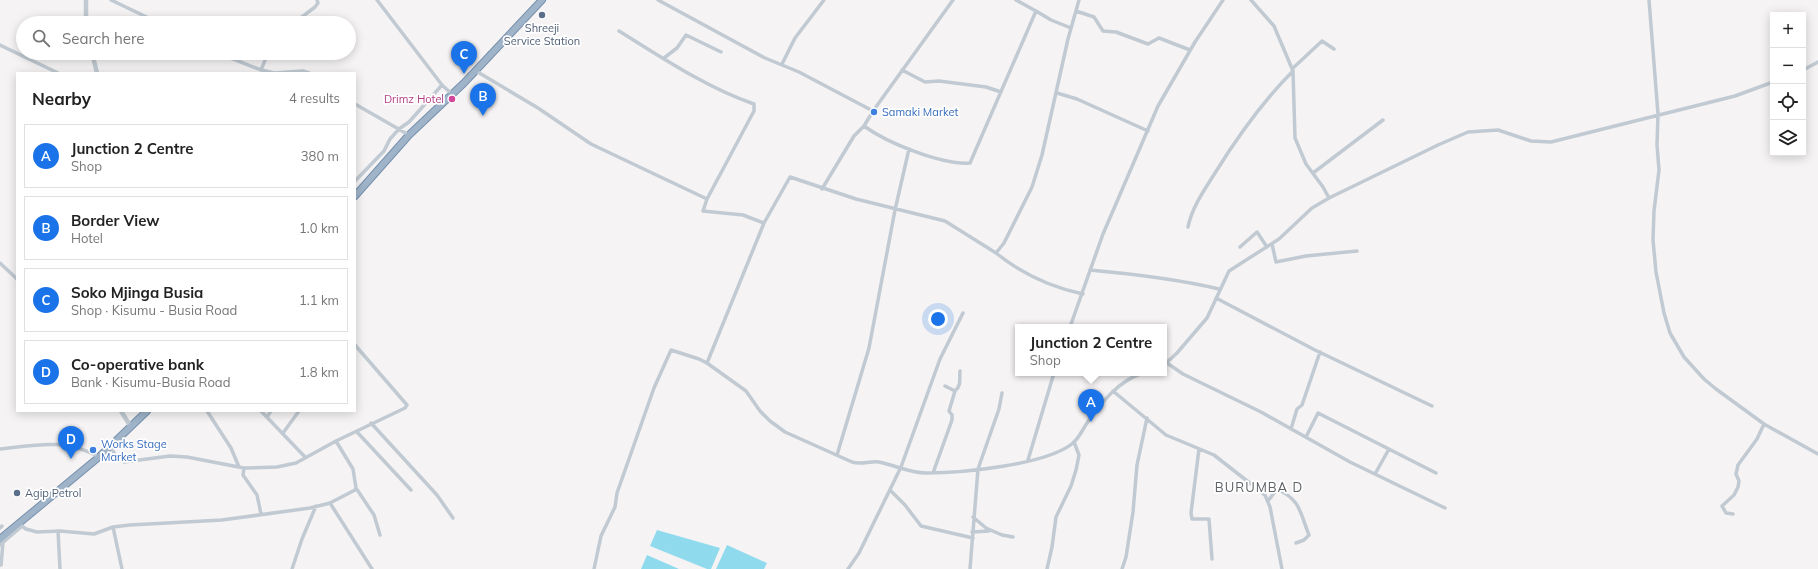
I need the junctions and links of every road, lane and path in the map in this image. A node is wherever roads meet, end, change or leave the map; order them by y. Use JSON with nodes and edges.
{"nodes":[{"id":1,"x":86,"y":0,"type":"edge"},
{"id":2,"x":111,"y":0,"type":"edge"},
{"id":3,"x":317,"y":0,"type":"edge"},
{"id":4,"x":377,"y":0,"type":"edge"},
{"id":5,"x":542,"y":0,"type":"edge"},
{"id":6,"x":658,"y":0,"type":"edge"},
{"id":7,"x":824,"y":0,"type":"edge"},
{"id":8,"x":954,"y":0,"type":"edge"},
{"id":9,"x":1016,"y":0,"type":"edge"},
{"id":10,"x":1079,"y":0,"type":"edge"},
{"id":11,"x":1223,"y":0,"type":"edge"},
{"id":12,"x":1251,"y":0,"type":"edge"},
{"id":13,"x":1649,"y":0,"type":"edge"},
{"id":14,"x":1076,"y":11,"type":"junction"},
{"id":15,"x":1036,"y":12,"type":"junction"},
{"id":16,"x":86,"y":16,"type":"edge"},
{"id":17,"x":144,"y":16,"type":"edge"},
{"id":18,"x":304,"y":16,"type":"edge"},
{"id":19,"x":1071,"y":28,"type":"junction"},
{"id":20,"x":619,"y":31,"type":"dead end"},
{"id":21,"x":0,"y":45,"type":"edge"},
{"id":22,"x":1334,"y":49,"type":"dead end"},
{"id":23,"x":1190,"y":50,"type":"junction"},
{"id":24,"x":722,"y":52,"type":"dead end"},
{"id":25,"x":16,"y":53,"type":"edge"},
{"id":26,"x":664,"y":58,"type":"junction"},
{"id":27,"x":31,"y":60,"type":"edge"},
{"id":28,"x":94,"y":60,"type":"edge"},
{"id":29,"x":236,"y":60,"type":"edge"},
{"id":30,"x":265,"y":60,"type":"edge"},
{"id":31,"x":1818,"y":62,"type":"edge"},
{"id":32,"x":782,"y":64,"type":"junction"},
{"id":33,"x":1806,"y":68,"type":"edge"},
{"id":34,"x":261,"y":70,"type":"junction"},
{"id":35,"x":902,"y":70,"type":"junction"},
{"id":36,"x":1293,"y":70,"type":"junction"},
{"id":37,"x":476,"y":71,"type":"junction"},
{"id":38,"x":56,"y":72,"type":"edge"},
{"id":39,"x":97,"y":72,"type":"edge"},
{"id":40,"x":267,"y":72,"type":"edge"},
{"id":41,"x":289,"y":72,"type":"edge"},
{"id":42,"x":306,"y":72,"type":"edge"},
{"id":43,"x":1770,"y":83,"type":"edge"},
{"id":44,"x":442,"y":85,"type":"junction"},
{"id":45,"x":1001,"y":92,"type":"junction"},
{"id":46,"x":452,"y":94,"type":"junction"},
{"id":47,"x":1057,"y":94,"type":"junction"},
{"id":48,"x":356,"y":105,"type":"edge"},
{"id":49,"x":873,"y":111,"type":"junction"},
{"id":50,"x":1658,"y":114,"type":"junction"},
{"id":51,"x":1383,"y":120,"type":"dead end"},
{"id":52,"x":864,"y":126,"type":"junction"},
{"id":53,"x":399,"y":129,"type":"junction"},
{"id":54,"x":1148,"y":131,"type":"junction"},
{"id":55,"x":409,"y":135,"type":"junction"},
{"id":56,"x":909,"y":149,"type":"junction"},
{"id":57,"x":1313,"y":173,"type":"junction"},
{"id":58,"x":356,"y":180,"type":"edge"},
{"id":59,"x":822,"y":189,"type":"junction"},
{"id":60,"x":356,"y":195,"type":"edge"},
{"id":61,"x":1329,"y":198,"type":"junction"},
{"id":62,"x":707,"y":199,"type":"junction"},
{"id":63,"x":895,"y":210,"type":"junction"},
{"id":64,"x":764,"y":223,"type":"junction"},
{"id":65,"x":1188,"y":227,"type":"dead end"},
{"id":66,"x":1272,"y":244,"type":"junction"},
{"id":67,"x":1240,"y":247,"type":"dead end"},
{"id":68,"x":1267,"y":247,"type":"junction"},
{"id":69,"x":1357,"y":251,"type":"dead end"},
{"id":70,"x":996,"y":253,"type":"junction"},
{"id":71,"x":0,"y":263,"type":"edge"},
{"id":72,"x":1090,"y":270,"type":"junction"},
{"id":73,"x":16,"y":278,"type":"edge"},
{"id":74,"x":1220,"y":289,"type":"junction"},
{"id":75,"x":1083,"y":294,"type":"junction"},
{"id":76,"x":1216,"y":298,"type":"junction"},
{"id":77,"x":963,"y":313,"type":"dead end"},
{"id":78,"x":1071,"y":324,"type":"edge"},
{"id":79,"x":356,"y":346,"type":"edge"},
{"id":80,"x":1320,"y":352,"type":"junction"},
{"id":81,"x":1167,"y":362,"type":"edge"},
{"id":82,"x":707,"y":363,"type":"junction"},
{"id":83,"x":1167,"y":365,"type":"edge"},
{"id":84,"x":960,"y":371,"type":"dead end"},
{"id":85,"x":1053,"y":376,"type":"edge"},
{"id":86,"x":1133,"y":376,"type":"edge"},
{"id":87,"x":945,"y":386,"type":"dead end"},
{"id":88,"x":955,"y":391,"type":"junction"},
{"id":89,"x":1113,"y":391,"type":"junction"},
{"id":90,"x":1002,"y":393,"type":"dead end"},
{"id":91,"x":1432,"y":406,"type":"dead end"},
{"id":92,"x":122,"y":412,"type":"edge"},
{"id":93,"x":146,"y":412,"type":"edge"},
{"id":94,"x":208,"y":412,"type":"edge"},
{"id":95,"x":262,"y":412,"type":"edge"},
{"id":96,"x":270,"y":412,"type":"edge"},
{"id":97,"x":298,"y":412,"type":"edge"},
{"id":98,"x":267,"y":417,"type":"junction"},
{"id":99,"x":1147,"y":418,"type":"junction"},
{"id":100,"x":371,"y":423,"type":"junction"},
{"id":101,"x":1764,"y":424,"type":"junction"},
{"id":102,"x":131,"y":427,"type":"junction"},
{"id":103,"x":1291,"y":429,"type":"junction"},
{"id":104,"x":357,"y":432,"type":"junction"},
{"id":105,"x":283,"y":433,"type":"junction"},
{"id":106,"x":1306,"y":437,"type":"junction"},
{"id":107,"x":336,"y":441,"type":"junction"},
{"id":108,"x":1074,"y":442,"type":"junction"},
{"id":109,"x":111,"y":446,"type":"junction"},
{"id":110,"x":0,"y":449,"type":"edge"},
{"id":111,"x":1199,"y":449,"type":"junction"},
{"id":112,"x":1389,"y":449,"type":"junction"},
{"id":113,"x":1818,"y":454,"type":"edge"},
{"id":114,"x":837,"y":455,"type":"junction"},
{"id":115,"x":99,"y":457,"type":"junction"},
{"id":116,"x":305,"y":457,"type":"junction"},
{"id":117,"x":1028,"y":460,"type":"junction"},
{"id":118,"x":241,"y":467,"type":"junction"},
{"id":119,"x":901,"y":467,"type":"junction"},
{"id":120,"x":978,"y":469,"type":"junction"},
{"id":121,"x":933,"y":473,"type":"junction"},
{"id":122,"x":1436,"y":473,"type":"dead end"},
{"id":123,"x":1375,"y":474,"type":"junction"},
{"id":124,"x":356,"y":488,"type":"junction"},
{"id":125,"x":411,"y":490,"type":"dead end"},
{"id":126,"x":890,"y":490,"type":"junction"},
{"id":127,"x":1268,"y":500,"type":"junction"},
{"id":128,"x":330,"y":503,"type":"junction"},
{"id":129,"x":316,"y":506,"type":"junction"},
{"id":130,"x":1445,"y":508,"type":"dead end"},
{"id":131,"x":261,"y":514,"type":"junction"},
{"id":132,"x":1733,"y":514,"type":"dead end"},
{"id":133,"x":973,"y":517,"type":"junction"},
{"id":134,"x":453,"y":518,"type":"dead end"},
{"id":135,"x":113,"y":527,"type":"junction"},
{"id":136,"x":58,"y":531,"type":"junction"},
{"id":137,"x":993,"y":531,"type":"junction"},
{"id":138,"x":972,"y":532,"type":"junction"},
{"id":139,"x":380,"y":535,"type":"dead end"},
{"id":140,"x":1013,"y":536,"type":"dead end"},
{"id":141,"x":972,"y":538,"type":"junction"},
{"id":142,"x":1,"y":542,"type":"edge"},
{"id":143,"x":1296,"y":543,"type":"dead end"},
{"id":144,"x":1212,"y":559,"type":"dead end"},
{"id":145,"x":1,"y":564,"type":"edge"},
{"id":146,"x":4,"y":569,"type":"edge"},
{"id":147,"x":60,"y":569,"type":"edge"},
{"id":148,"x":122,"y":569,"type":"edge"},
{"id":149,"x":292,"y":569,"type":"edge"},
{"id":150,"x":372,"y":569,"type":"edge"},
{"id":151,"x":594,"y":569,"type":"edge"},
{"id":152,"x":848,"y":569,"type":"edge"},
{"id":153,"x":970,"y":569,"type":"edge"},
{"id":154,"x":1047,"y":569,"type":"edge"},
{"id":155,"x":1122,"y":569,"type":"edge"},
{"id":156,"x":1282,"y":569,"type":"edge"}],
"edges":[{"from":1,"to":16,"type":"street"},
{"from":2,"to":17,"type":"street"},
{"from":3,"to":18,"type":"street"},
{"from":4,"to":44,"type":"street"},
{"from":5,"to":37,"type":"highway"},
{"from":6,"to":32,"type":"street"},
{"from":7,"to":32,"type":"street"},
{"from":8,"to":35,"type":"street"},
{"from":9,"to":15,"type":"street"},
{"from":10,"to":14,"type":"street"},
{"from":11,"to":23,"type":"street"},
{"from":12,"to":36,"type":"street"},
{"from":13,"to":50,"type":"street"},
{"from":14,"to":19,"type":"street"},
{"from":14,"to":23,"type":"street"},
{"from":15,"to":19,"type":"street"},
{"from":15,"to":45,"type":"street"},
{"from":19,"to":47,"type":"street"},
{"from":20,"to":26,"type":"street"},
{"from":21,"to":25,"type":"street"},
{"from":22,"to":36,"type":"street"},
{"from":23,"to":54,"type":"street"},
{"from":24,"to":26,"type":"street"},
{"from":26,"to":62,"type":"street"},
{"from":27,"to":38,"type":"street"},
{"from":28,"to":39,"type":"street"},
{"from":29,"to":34,"type":"street"},
{"from":30,"to":34,"type":"street"},
{"from":31,"to":33,"type":"street"},
{"from":32,"to":49,"type":"street"},
{"from":34,"to":40,"type":"street"},
{"from":35,"to":45,"type":"street"},
{"from":35,"to":49,"type":"street"},
{"from":36,"to":57,"type":"street"},
{"from":36,"to":65,"type":"street"},
{"from":37,"to":46,"type":"highway"},
{"from":37,"to":62,"type":"street"},
{"from":41,"to":42,"type":"street"},
{"from":43,"to":50,"type":"street"},
{"from":44,"to":46,"type":"street"},
{"from":44,"to":53,"type":"street"},
{"from":45,"to":56,"type":"street"},
{"from":46,"to":55,"type":"highway"},
{"from":47,"to":54,"type":"street"},
{"from":47,"to":70,"type":"street"},
{"from":48,"to":53,"type":"street"},
{"from":49,"to":52,"type":"street"},
{"from":50,"to":61,"type":"street"},
{"from":50,"to":101,"type":"street"},
{"from":51,"to":57,"type":"street"},
{"from":52,"to":56,"type":"street"},
{"from":52,"to":59,"type":"street"},
{"from":53,"to":55,"type":"street"},
{"from":53,"to":58,"type":"street"},
{"from":54,"to":72,"type":"street"},
{"from":55,"to":60,"type":"highway"},
{"from":56,"to":63,"type":"street"},
{"from":57,"to":61,"type":"street"},
{"from":59,"to":63,"type":"street"},
{"from":59,"to":64,"type":"street"},
{"from":61,"to":66,"type":"street"},
{"from":62,"to":64,"type":"street"},
{"from":63,"to":70,"type":"street"},
{"from":63,"to":114,"type":"street"},
{"from":64,"to":82,"type":"street"},
{"from":66,"to":68,"type":"street"},
{"from":66,"to":69,"type":"street"},
{"from":67,"to":68,"type":"street"},
{"from":68,"to":74,"type":"street"},
{"from":70,"to":75,"type":"street"},
{"from":71,"to":73,"type":"street"},
{"from":72,"to":74,"type":"street"},
{"from":72,"to":75,"type":"street"},
{"from":74,"to":76,"type":"street"},
{"from":75,"to":78,"type":"street"},
{"from":76,"to":80,"type":"street"},
{"from":76,"to":81,"type":"street"},
{"from":77,"to":119,"type":"street"},
{"from":79,"to":100,"type":"street"},
{"from":80,"to":91,"type":"street"},
{"from":80,"to":103,"type":"street"},
{"from":82,"to":114,"type":"street"},
{"from":82,"to":151,"type":"street"},
{"from":83,"to":103,"type":"street"},
{"from":84,"to":88,"type":"street"},
{"from":85,"to":117,"type":"street"},
{"from":86,"to":89,"type":"street"},
{"from":87,"to":88,"type":"street"},
{"from":88,"to":121,"type":"street"},
{"from":89,"to":99,"type":"street"},
{"from":89,"to":108,"type":"street"},
{"from":90,"to":120,"type":"street"},
{"from":92,"to":102,"type":"street"},
{"from":93,"to":102,"type":"highway"},
{"from":94,"to":118,"type":"street"},
{"from":95,"to":98,"type":"street"},
{"from":96,"to":98,"type":"street"},
{"from":97,"to":105,"type":"street"},
{"from":98,"to":105,"type":"street"},
{"from":99,"to":111,"type":"street"},
{"from":99,"to":155,"type":"street"},
{"from":100,"to":104,"type":"street"},
{"from":100,"to":134,"type":"street"},
{"from":101,"to":113,"type":"street"},
{"from":101,"to":132,"type":"street"},
{"from":102,"to":109,"type":"highway"},
{"from":103,"to":106,"type":"street"},
{"from":104,"to":107,"type":"street"},
{"from":104,"to":125,"type":"street"},
{"from":105,"to":116,"type":"street"},
{"from":106,"to":112,"type":"street"},
{"from":106,"to":123,"type":"street"},
{"from":107,"to":116,"type":"street"},
{"from":107,"to":124,"type":"street"},
{"from":108,"to":117,"type":"street"},
{"from":108,"to":154,"type":"street"},
{"from":109,"to":115,"type":"highway"},
{"from":109,"to":118,"type":"street"},
{"from":110,"to":115,"type":"street"},
{"from":111,"to":127,"type":"street"},
{"from":111,"to":144,"type":"street"},
{"from":112,"to":122,"type":"street"},
{"from":112,"to":123,"type":"street"},
{"from":114,"to":119,"type":"street"},
{"from":115,"to":142,"type":"highway"},
{"from":116,"to":118,"type":"street"},
{"from":117,"to":120,"type":"street"},
{"from":118,"to":131,"type":"street"},
{"from":119,"to":121,"type":"street"},
{"from":119,"to":126,"type":"street"},
{"from":120,"to":121,"type":"street"},
{"from":120,"to":133,"type":"street"},
{"from":123,"to":130,"type":"street"},
{"from":124,"to":128,"type":"street"},
{"from":124,"to":139,"type":"street"},
{"from":126,"to":141,"type":"street"},
{"from":126,"to":152,"type":"street"},
{"from":127,"to":143,"type":"street"},
{"from":127,"to":156,"type":"street"},
{"from":128,"to":129,"type":"street"},
{"from":128,"to":150,"type":"street"},
{"from":129,"to":131,"type":"street"},
{"from":129,"to":149,"type":"street"},
{"from":131,"to":135,"type":"street"},
{"from":133,"to":137,"type":"street"},
{"from":133,"to":138,"type":"street"},
{"from":135,"to":136,"type":"street"},
{"from":135,"to":148,"type":"street"},
{"from":136,"to":142,"type":"street"},
{"from":136,"to":147,"type":"street"},
{"from":137,"to":138,"type":"street"},
{"from":137,"to":140,"type":"street"},
{"from":138,"to":141,"type":"street"},
{"from":141,"to":153,"type":"street"},
{"from":142,"to":145,"type":"street"},
{"from":145,"to":146,"type":"street"}]}
